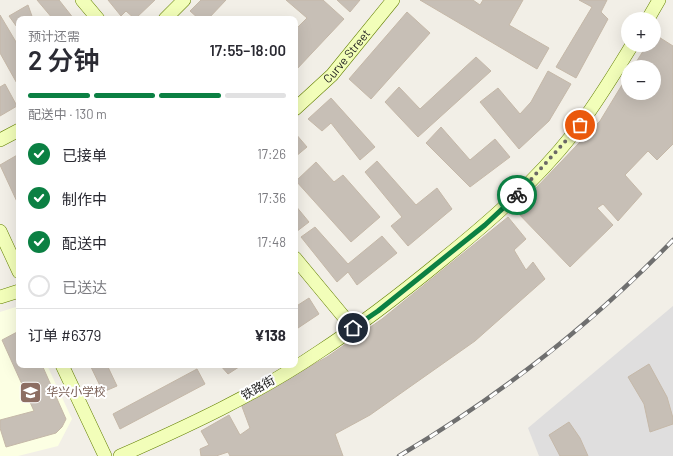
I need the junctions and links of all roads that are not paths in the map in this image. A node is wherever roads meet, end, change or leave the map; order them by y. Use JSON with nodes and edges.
{"nodes":[{"id":1,"x":82,"y":0,"type":"edge"},
{"id":2,"x":184,"y":0,"type":"edge"},
{"id":3,"x":393,"y":0,"type":"edge"},
{"id":4,"x":657,"y":1,"type":"edge"},
{"id":5,"x":652,"y":12,"type":"edge"},
{"id":6,"x":95,"y":16,"type":"edge"},
{"id":7,"x":168,"y":16,"type":"edge"},
{"id":8,"x":628,"y":52,"type":"edge"},
{"id":9,"x":298,"y":105,"type":"edge"},
{"id":10,"x":16,"y":132,"type":"edge"},
{"id":11,"x":0,"y":140,"type":"edge"},
{"id":12,"x":0,"y":231,"type":"edge"},
{"id":13,"x":298,"y":262,"type":"edge"},
{"id":14,"x":16,"y":266,"type":"edge"},
{"id":15,"x":16,"y":292,"type":"edge"},
{"id":16,"x":0,"y":297,"type":"edge"},
{"id":17,"x":353,"y":328,"type":"junction"},
{"id":18,"x":298,"y":364,"type":"edge"},
{"id":19,"x":63,"y":368,"type":"edge"},
{"id":20,"x":292,"y":368,"type":"edge"},
{"id":21,"x":105,"y":456,"type":"edge"},
{"id":22,"x":120,"y":456,"type":"edge"}],
"edges":[{"from":1,"to":6,"type":"main road"},
{"from":2,"to":7,"type":"main road"},
{"from":3,"to":9,"type":"main road","name":"Curve Street"},
{"from":4,"to":5,"type":"main road"},
{"from":8,"to":17,"type":"main road","name":"铁路街"},
{"from":10,"to":11,"type":"main road"},
{"from":12,"to":14,"type":"main road"},
{"from":13,"to":17,"type":"main road"},
{"from":15,"to":16,"type":"main road"},
{"from":17,"to":18,"type":"main road","name":"铁路街"},
{"from":19,"to":21,"type":"main road"},
{"from":20,"to":22,"type":"main road","name":"铁路街"}]}
